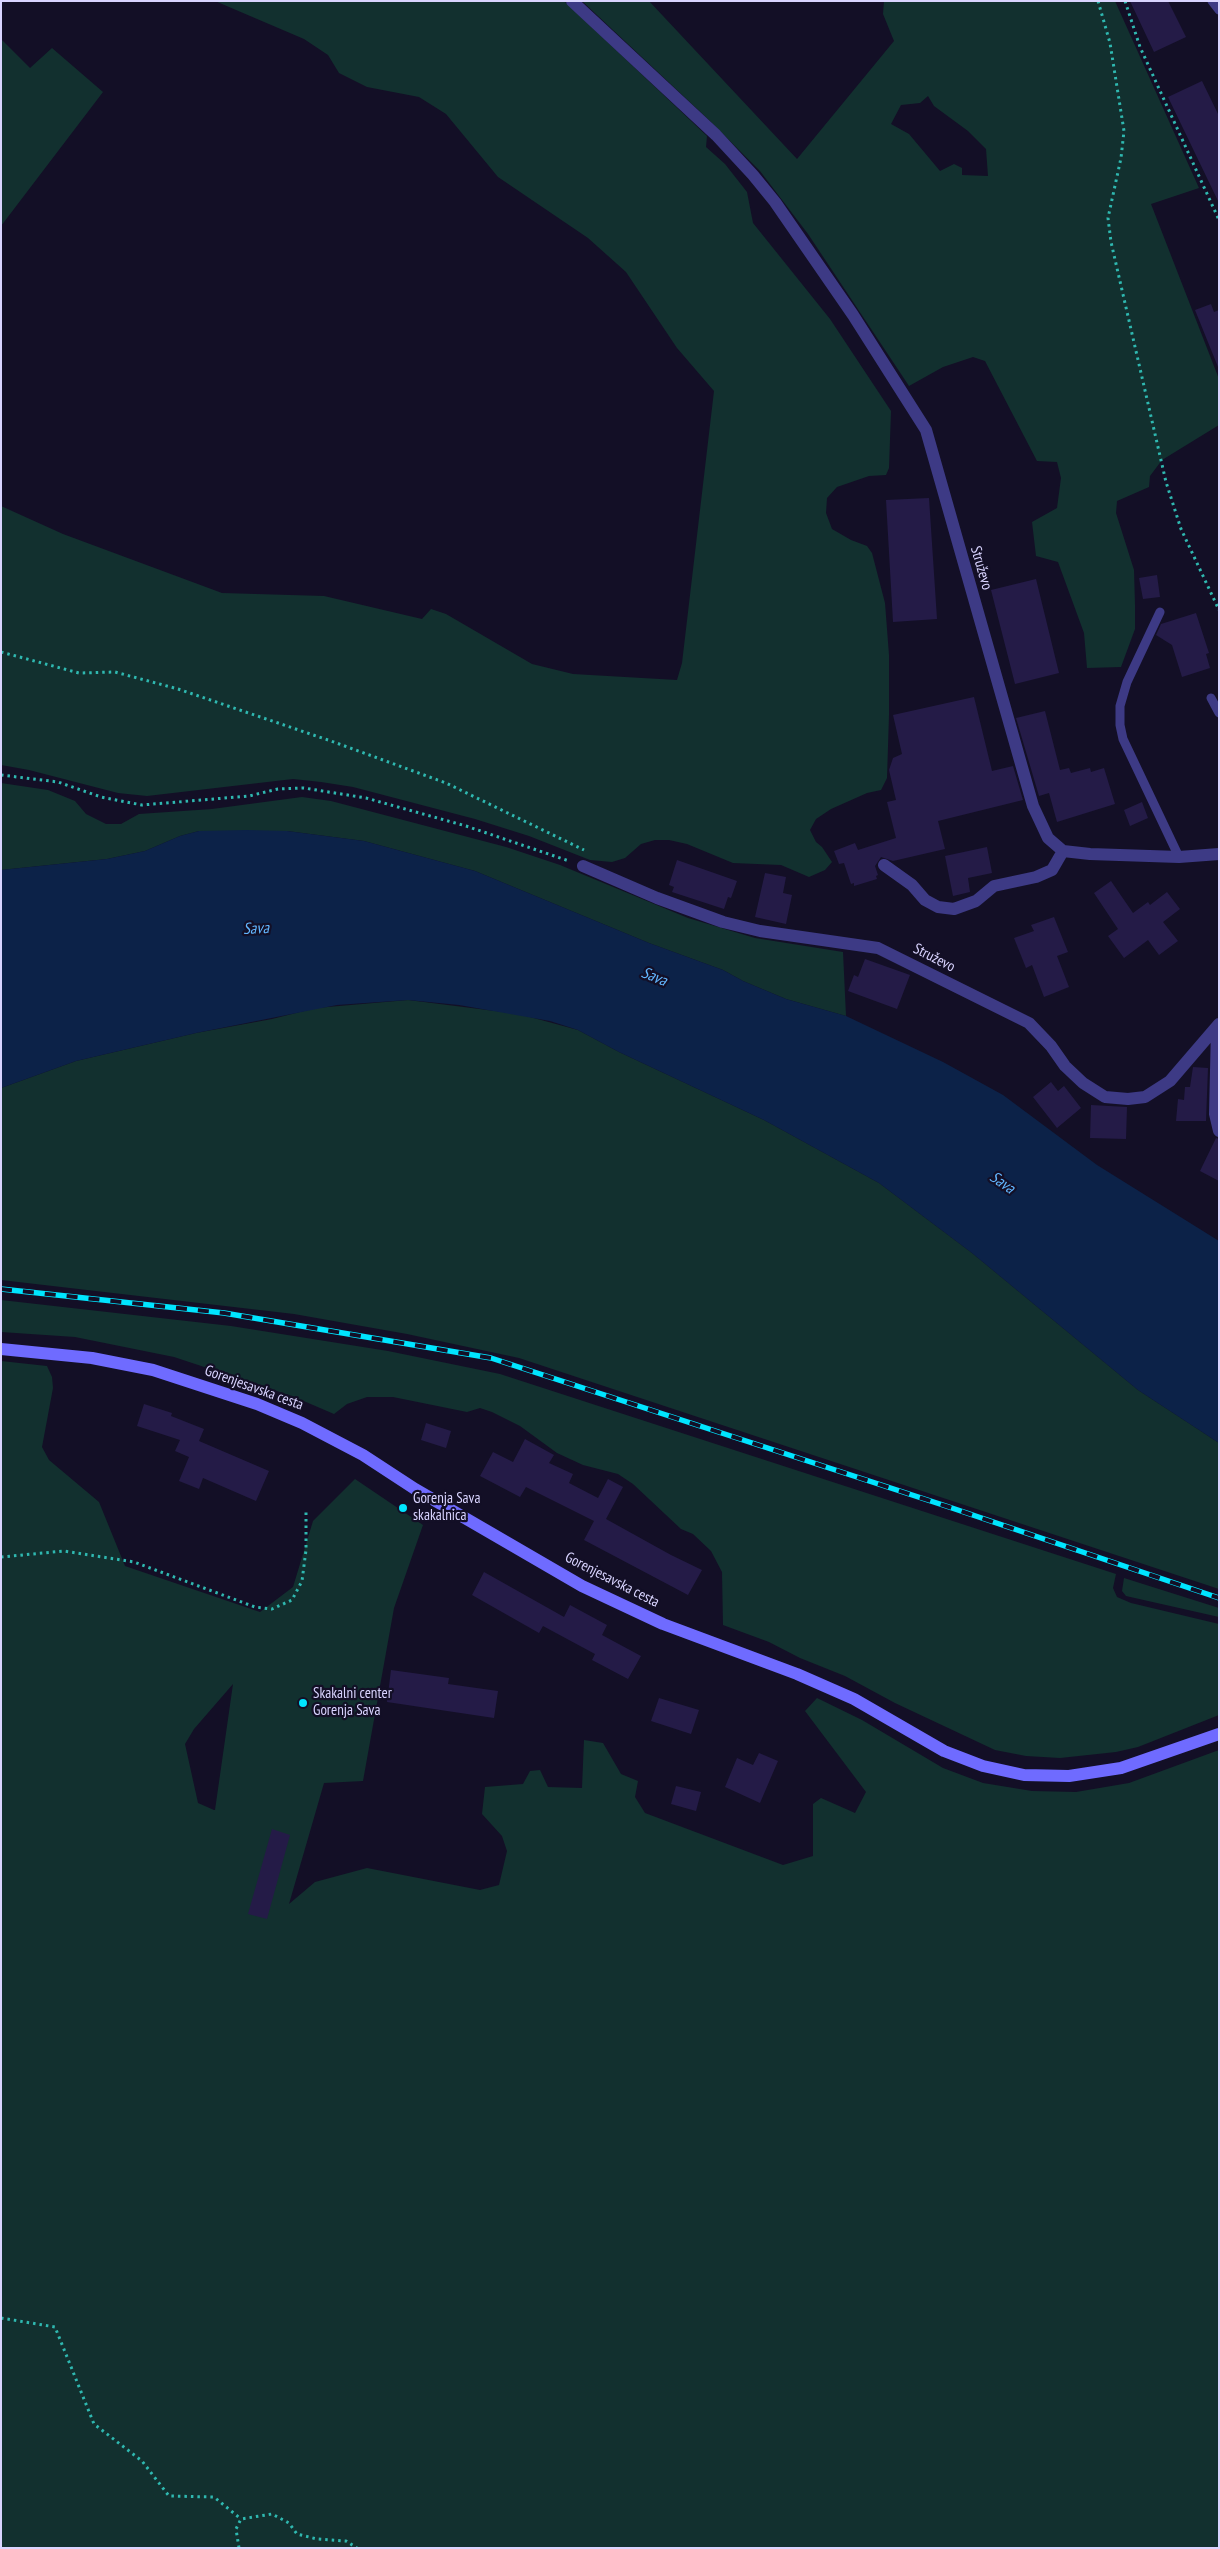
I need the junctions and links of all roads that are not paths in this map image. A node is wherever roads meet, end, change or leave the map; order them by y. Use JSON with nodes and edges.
{"nodes":[{"id":1,"x":572,"y":1,"type":"edge"},
{"id":2,"x":1212,"y":1,"type":"edge"},
{"id":3,"x":1219,"y":10,"type":"edge"},
{"id":4,"x":1160,"y":612,"type":"dead end"},
{"id":5,"x":1211,"y":698,"type":"dead end"},
{"id":6,"x":1219,"y":713,"type":"edge"},
{"id":7,"x":1064,"y":851,"type":"junction"},
{"id":8,"x":1219,"y":854,"type":"edge"},
{"id":9,"x":1179,"y":857,"type":"junction"},
{"id":10,"x":583,"y":866,"type":"road end"},
{"id":11,"x":884,"y":866,"type":"dead end"},
{"id":12,"x":1218,"y":1026,"type":"edge"},
{"id":13,"x":1219,"y":1131,"type":"edge"},
{"id":14,"x":1,"y":1349,"type":"edge"},
{"id":15,"x":1219,"y":1734,"type":"edge"}],
"edges":[{"from":1,"to":7,"type":"street","name":"Struževo"},
{"from":2,"to":3,"type":"lane"},
{"from":4,"to":9,"type":"lane"},
{"from":5,"to":6,"type":"lane"},
{"from":7,"to":9,"type":"street"},
{"from":7,"to":11,"type":"street"},
{"from":8,"to":9,"type":"street"},
{"from":10,"to":12,"type":"street","name":"Struževo"},
{"from":12,"to":13,"type":"street","name":"Struževo"},
{"from":14,"to":15,"type":"street","name":"Gorenjesavska cesta"}]}
